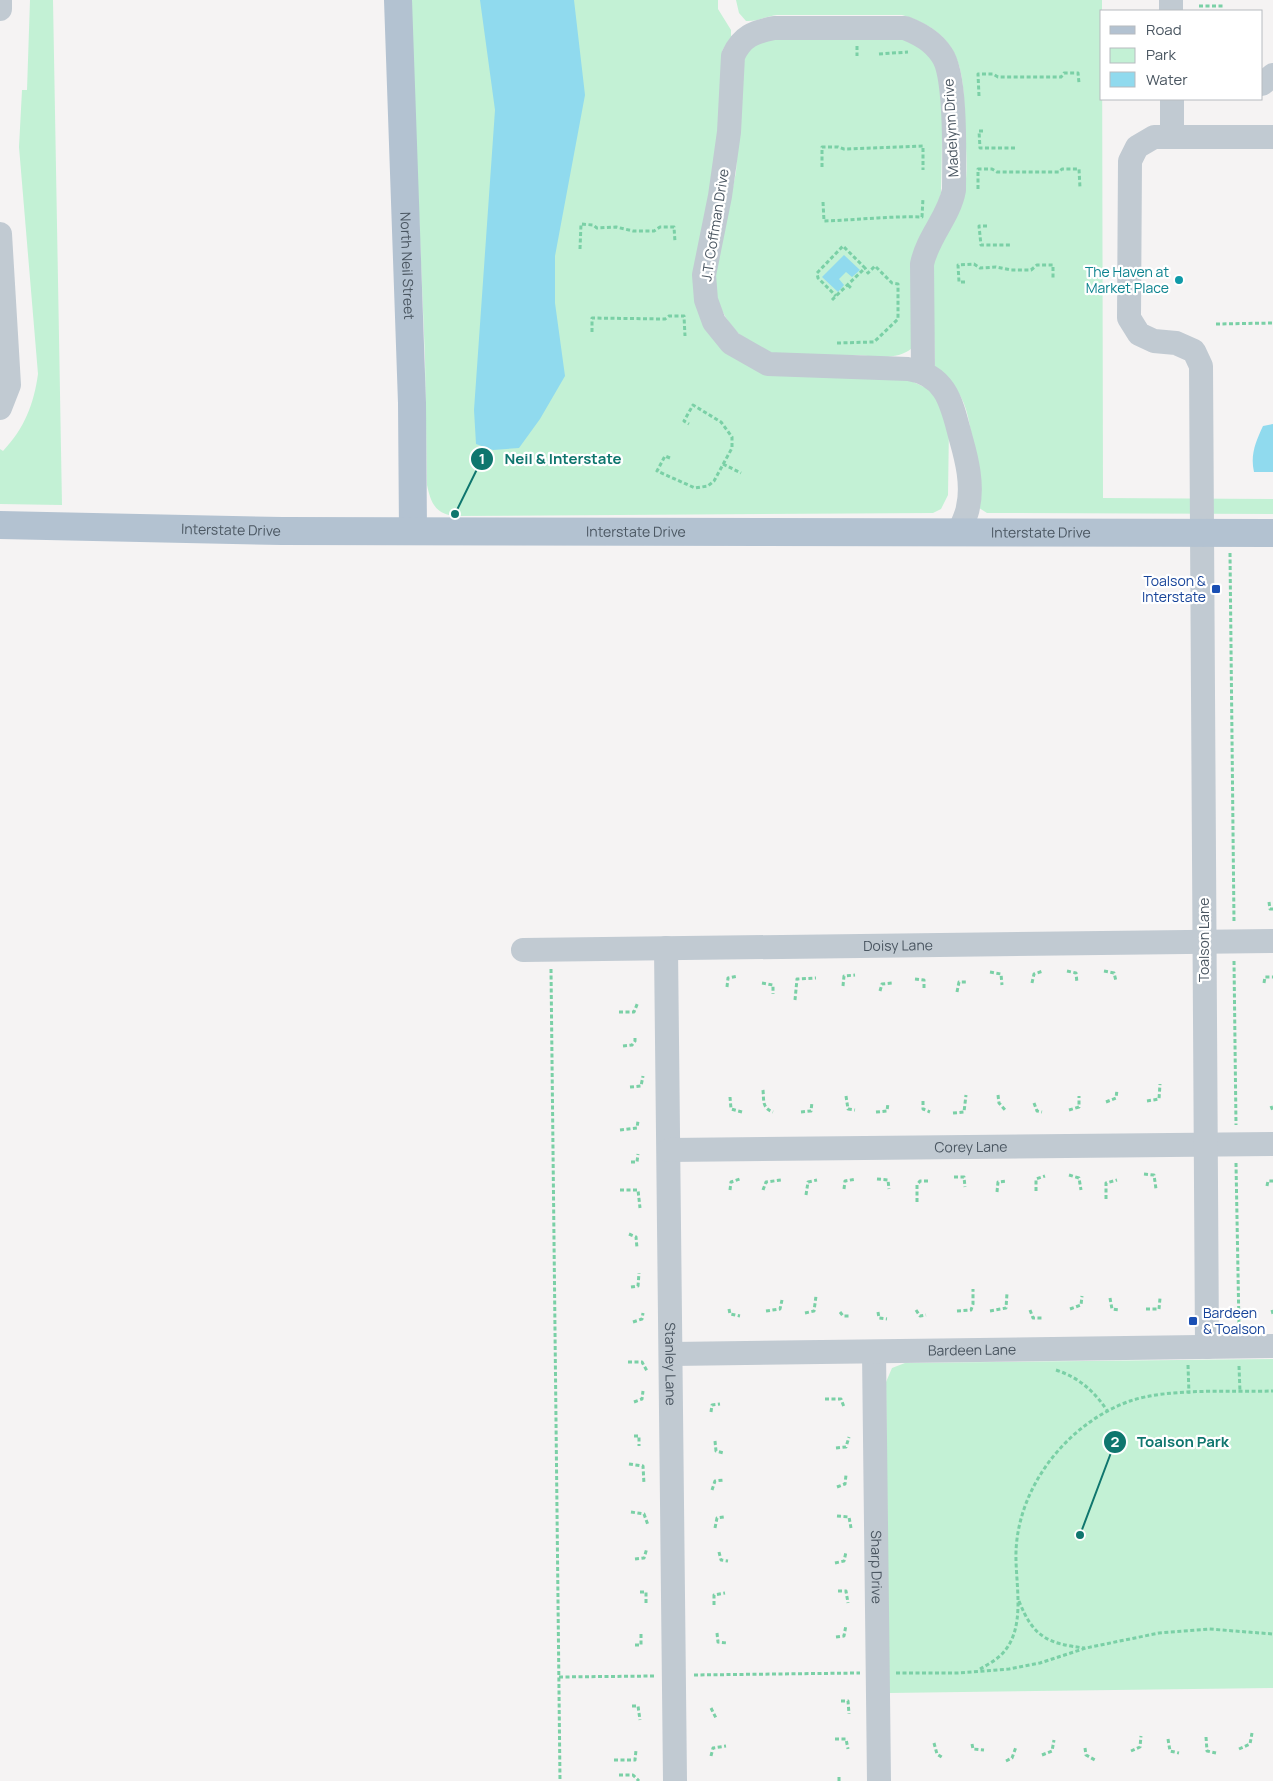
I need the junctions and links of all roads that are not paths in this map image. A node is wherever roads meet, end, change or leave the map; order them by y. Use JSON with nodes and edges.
{"nodes":[{"id":1,"x":0,"y":0,"type":"edge"},
{"id":2,"x":398,"y":0,"type":"edge"},
{"id":3,"x":0,"y":8,"type":"edge"},
{"id":4,"x":746,"y":36,"type":"joint"},
{"id":5,"x":1273,"y":75,"type":"edge"},
{"id":6,"x":1263,"y":84,"type":"edge"},
{"id":7,"x":1172,"y":100,"type":"edge"},
{"id":8,"x":1172,"y":137,"type":"junction"},
{"id":9,"x":1273,"y":137,"type":"edge"},
{"id":10,"x":0,"y":234,"type":"edge"},
{"id":11,"x":923,"y":371,"type":"junction"},
{"id":12,"x":0,"y":408,"type":"edge"},
{"id":13,"x":0,"y":525,"type":"edge"},
{"id":14,"x":413,"y":531,"type":"junction"},
{"id":15,"x":959,"y":532,"type":"junction"},
{"id":16,"x":1273,"y":533,"type":"edge"},
{"id":17,"x":1201,"y":534,"type":"junction"},
{"id":18,"x":1273,"y":941,"type":"edge"},
{"id":19,"x":1204,"y":942,"type":"junction"},
{"id":20,"x":666,"y":948,"type":"junction"},
{"id":21,"x":523,"y":950,"type":"dead end"},
{"id":22,"x":1206,"y":1144,"type":"junction"},
{"id":23,"x":1273,"y":1144,"type":"edge"},
{"id":24,"x":669,"y":1150,"type":"junction"},
{"id":25,"x":1273,"y":1346,"type":"edge"},
{"id":26,"x":1207,"y":1347,"type":"junction"},
{"id":27,"x":874,"y":1352,"type":"junction"},
{"id":28,"x":672,"y":1354,"type":"junction"},
{"id":29,"x":676,"y":1781,"type":"edge"},
{"id":30,"x":879,"y":1781,"type":"edge"}],
"edges":[{"from":1,"to":3,"type":"street"},
{"from":2,"to":14,"type":"main road","name":"North Neil Street"},
{"from":4,"to":11,"type":"street","name":"J.T. Coffman Drive"},
{"from":4,"to":11,"type":"street","name":"Madelynn Drive"},
{"from":5,"to":6,"type":"street"},
{"from":7,"to":8,"type":"street"},
{"from":8,"to":9,"type":"street"},
{"from":8,"to":17,"type":"street","name":"Toalson Lane"},
{"from":10,"to":12,"type":"street"},
{"from":11,"to":15,"type":"street"},
{"from":13,"to":14,"type":"main road","name":"Interstate Drive"},
{"from":14,"to":15,"type":"main road","name":"Interstate Drive"},
{"from":15,"to":17,"type":"main road","name":"Interstate Drive"},
{"from":16,"to":17,"type":"main road","name":"Interstate Drive"},
{"from":17,"to":19,"type":"street","name":"Toalson Lane"},
{"from":18,"to":19,"type":"street","name":"Doisy Lane"},
{"from":19,"to":20,"type":"street","name":"Doisy Lane"},
{"from":19,"to":22,"type":"street","name":"Toalson Lane"},
{"from":20,"to":21,"type":"street","name":"Doisy Lane"},
{"from":20,"to":24,"type":"street","name":"Stanley Lane"},
{"from":22,"to":23,"type":"street","name":"Corey Lane"},
{"from":22,"to":24,"type":"street","name":"Corey Lane"},
{"from":22,"to":26,"type":"street","name":"Toalson Lane"},
{"from":24,"to":28,"type":"street","name":"Stanley Lane"},
{"from":25,"to":26,"type":"street","name":"Bardeen Lane"},
{"from":26,"to":27,"type":"street","name":"Bardeen Lane"},
{"from":27,"to":28,"type":"street","name":"Bardeen Lane"},
{"from":27,"to":30,"type":"street","name":"Sharp Drive"},
{"from":28,"to":29,"type":"street","name":"Stanley Lane"}]}
